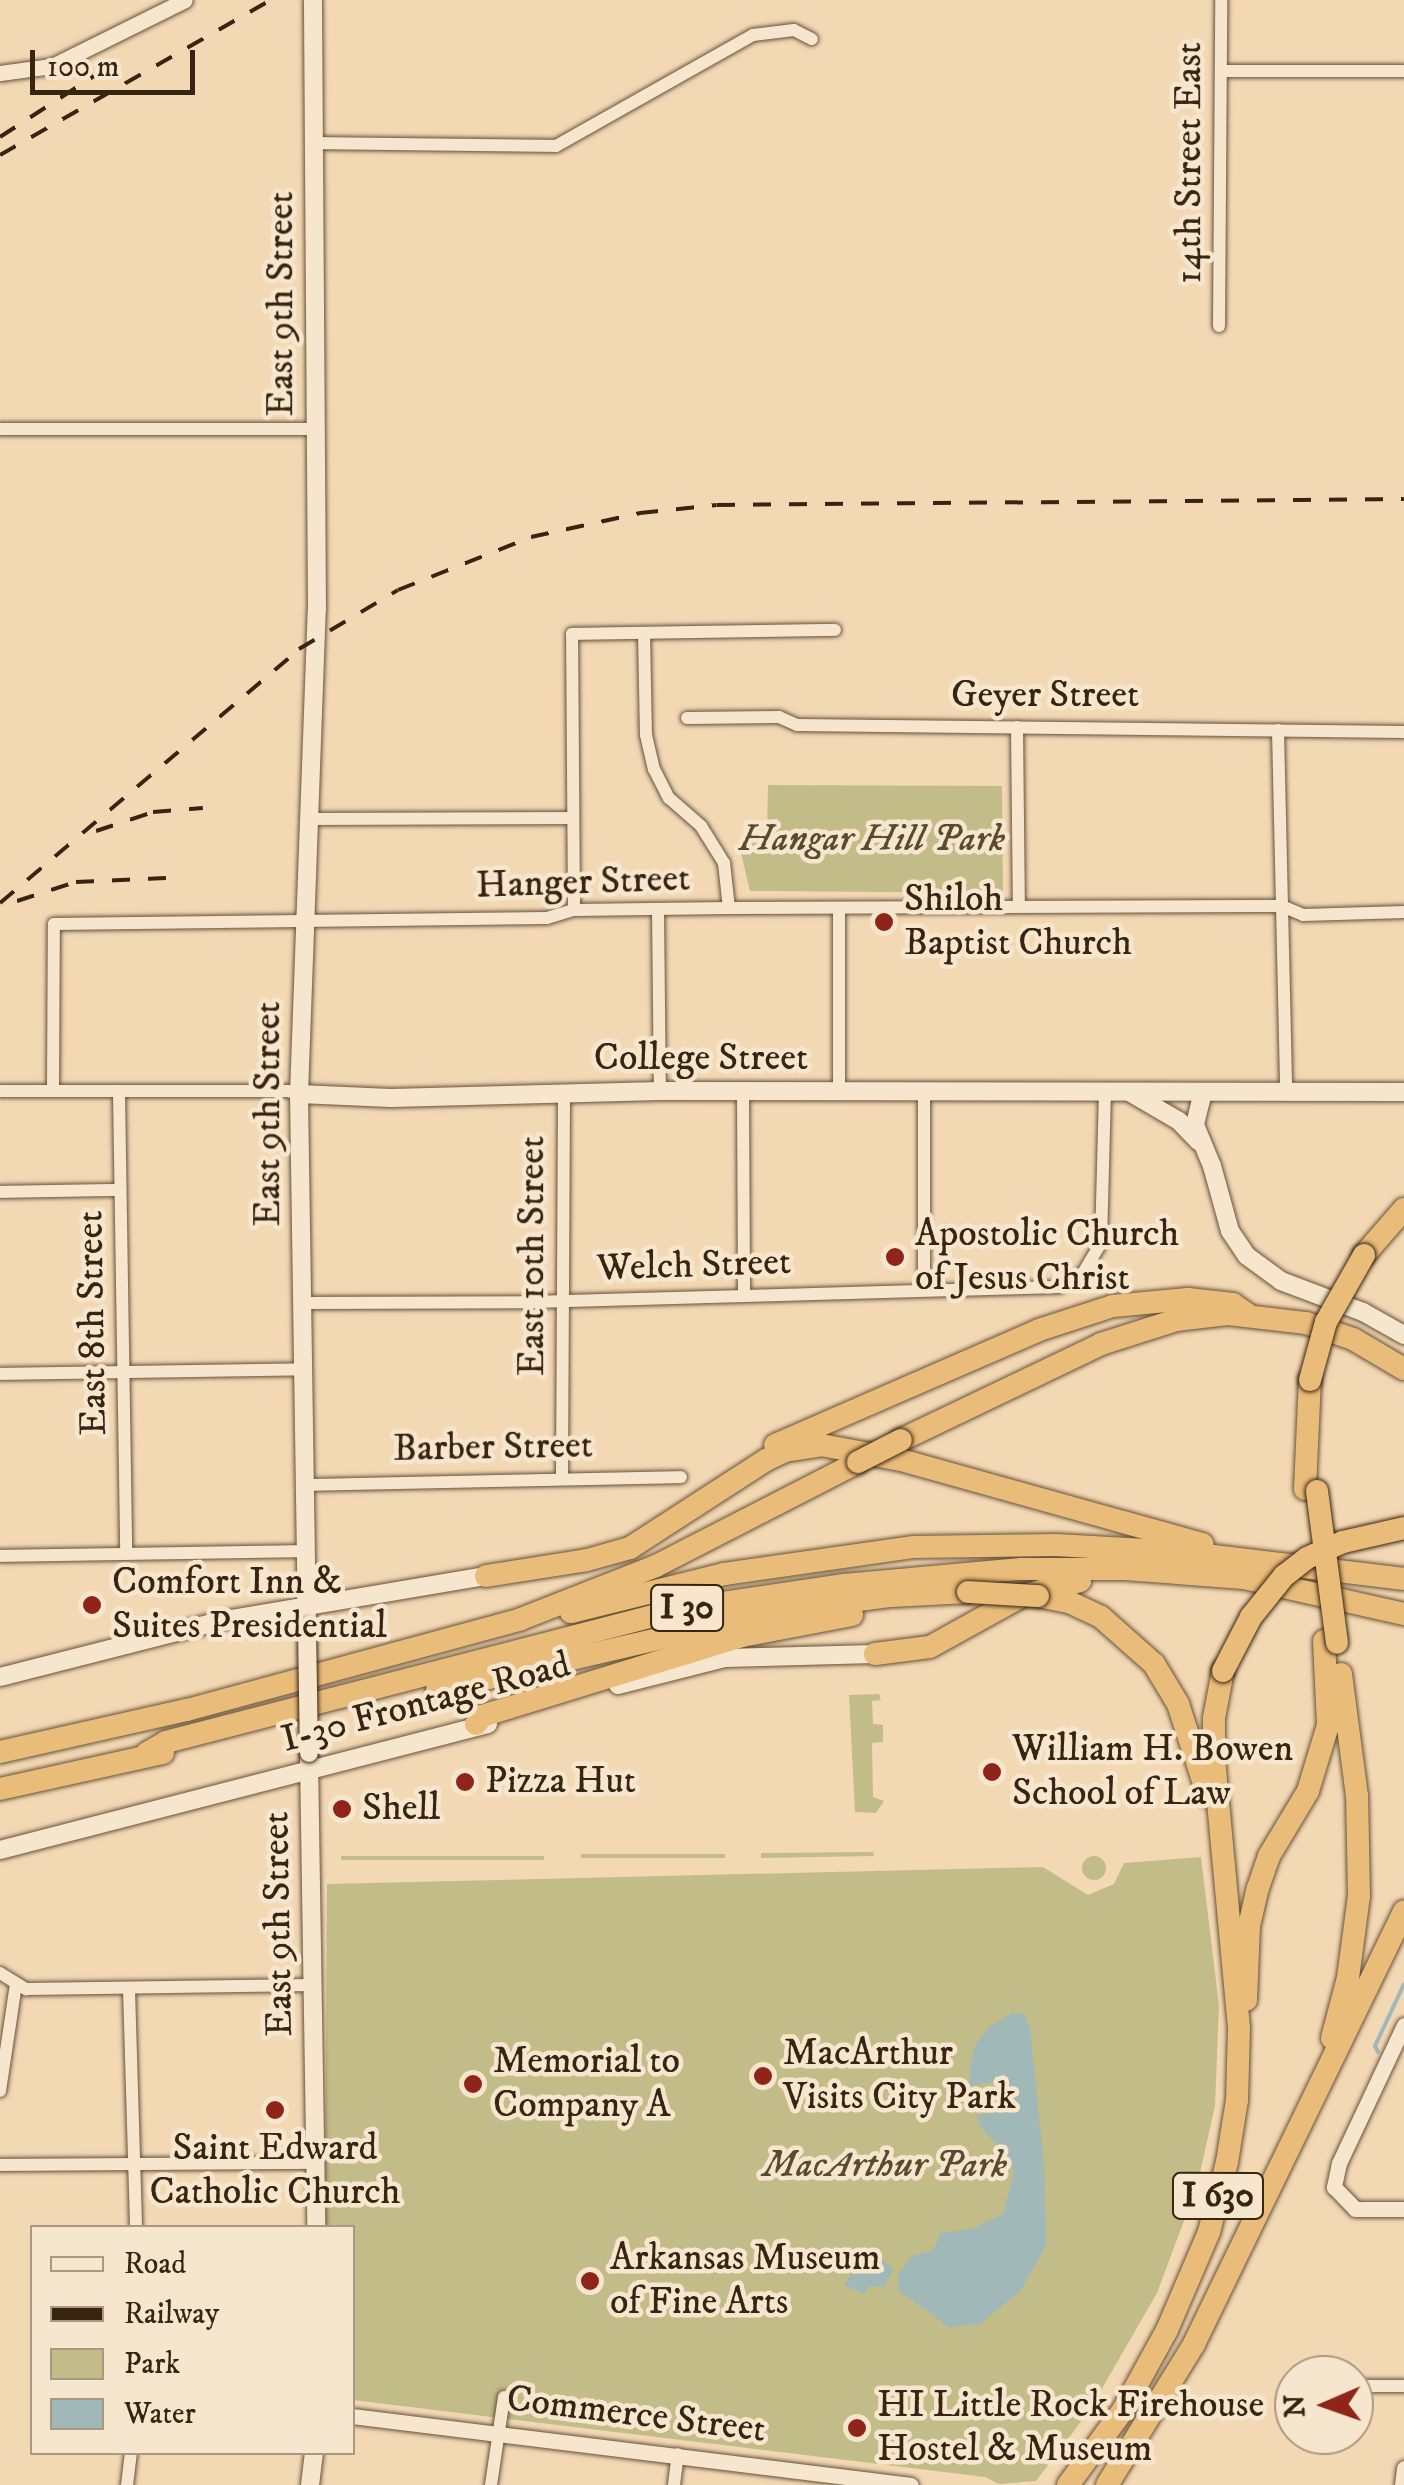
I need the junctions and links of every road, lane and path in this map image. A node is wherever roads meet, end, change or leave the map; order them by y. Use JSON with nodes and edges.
{"nodes":[{"id":1,"x":185,"y":0,"type":"edge"},
{"id":2,"x":313,"y":0,"type":"edge"},
{"id":3,"x":1221,"y":0,"type":"edge"},
{"id":4,"x":812,"y":39,"type":"dead end"},
{"id":5,"x":1221,"y":70,"type":"junction"},
{"id":6,"x":1404,"y":71,"type":"edge"},
{"id":7,"x":0,"y":74,"type":"edge"},
{"id":8,"x":314,"y":143,"type":"junction"},
{"id":9,"x":1219,"y":326,"type":"dead end"},
{"id":10,"x":0,"y":429,"type":"edge"},
{"id":11,"x":315,"y":429,"type":"junction"},
{"id":12,"x":836,"y":630,"type":"dead end"},
{"id":13,"x":644,"y":632,"type":"junction"},
{"id":14,"x":688,"y":718,"type":"dead end"},
{"id":15,"x":1017,"y":727,"type":"junction"},
{"id":16,"x":1278,"y":730,"type":"junction"},
{"id":17,"x":1404,"y":732,"type":"edge"},
{"id":18,"x":573,"y":818,"type":"junction"},
{"id":19,"x":310,"y":819,"type":"junction"},
{"id":20,"x":1019,"y":906,"type":"junction"},
{"id":21,"x":1282,"y":906,"type":"junction"},
{"id":22,"x":729,"y":908,"type":"junction"},
{"id":23,"x":839,"y":908,"type":"junction"},
{"id":24,"x":574,"y":910,"type":"junction"},
{"id":25,"x":658,"y":910,"type":"junction"},
{"id":26,"x":1404,"y":912,"type":"edge"},
{"id":27,"x":302,"y":923,"type":"junction"},
{"id":28,"x":53,"y":1089,"type":"junction"},
{"id":29,"x":0,"y":1091,"type":"edge"},
{"id":30,"x":660,"y":1091,"type":"junction"},
{"id":31,"x":838,"y":1091,"type":"junction"},
{"id":32,"x":119,"y":1092,"type":"junction"},
{"id":33,"x":742,"y":1092,"type":"junction"},
{"id":34,"x":924,"y":1092,"type":"junction"},
{"id":35,"x":1130,"y":1092,"type":"junction"},
{"id":36,"x":1181,"y":1092,"type":"junction"},
{"id":37,"x":1203,"y":1092,"type":"junction"},
{"id":38,"x":1286,"y":1092,"type":"junction"},
{"id":39,"x":1404,"y":1092,"type":"edge"},
{"id":40,"x":564,"y":1093,"type":"junction"},
{"id":41,"x":1105,"y":1093,"type":"junction"},
{"id":42,"x":299,"y":1094,"type":"junction"},
{"id":43,"x":1179,"y":1121,"type":"junction"},
{"id":44,"x":1203,"y":1147,"type":"junction"},
{"id":45,"x":120,"y":1190,"type":"junction"},
{"id":46,"x":0,"y":1192,"type":"edge"},
{"id":47,"x":1404,"y":1209,"type":"edge"},
{"id":48,"x":924,"y":1290,"type":"junction"},
{"id":49,"x":744,"y":1294,"type":"junction"},
{"id":50,"x":562,"y":1301,"type":"junction"},
{"id":51,"x":302,"y":1303,"type":"junction"},
{"id":52,"x":1249,"y":1315,"type":"junction"},
{"id":53,"x":1403,"y":1332,"type":"edge"},
{"id":54,"x":303,"y":1369,"type":"junction"},
{"id":55,"x":1404,"y":1369,"type":"edge"},
{"id":56,"x":123,"y":1372,"type":"junction"},
{"id":57,"x":0,"y":1374,"type":"edge"},
{"id":58,"x":681,"y":1477,"type":"dead end"},
{"id":59,"x":562,"y":1478,"type":"junction"},
{"id":60,"x":306,"y":1486,"type":"junction"},
{"id":61,"x":689,"y":1511,"type":"junction"},
{"id":62,"x":1404,"y":1528,"type":"edge"},
{"id":63,"x":305,"y":1551,"type":"junction"},
{"id":64,"x":126,"y":1554,"type":"junction"},
{"id":65,"x":0,"y":1556,"type":"edge"},
{"id":66,"x":1251,"y":1569,"type":"junction"},
{"id":67,"x":486,"y":1576,"type":"joint"},
{"id":68,"x":1404,"y":1579,"type":"edge"},
{"id":69,"x":968,"y":1592,"type":"junction"},
{"id":70,"x":306,"y":1604,"type":"junction"},
{"id":71,"x":1404,"y":1614,"type":"edge"},
{"id":72,"x":521,"y":1619,"type":"junction"},
{"id":73,"x":1330,"y":1642,"type":"junction"},
{"id":74,"x":874,"y":1654,"type":"joint"},
{"id":75,"x":0,"y":1677,"type":"edge"},
{"id":76,"x":476,"y":1724,"type":"junction"},
{"id":77,"x":0,"y":1752,"type":"edge"},
{"id":78,"x":147,"y":1753,"type":"junction"},
{"id":79,"x":309,"y":1761,"type":"junction"},
{"id":80,"x":0,"y":1789,"type":"edge"},
{"id":81,"x":0,"y":1850,"type":"edge"},
{"id":82,"x":1222,"y":1870,"type":"junction"},
{"id":83,"x":1404,"y":1911,"type":"edge"},
{"id":84,"x":0,"y":1973,"type":"edge"},
{"id":85,"x":16,"y":1984,"type":"junction"},
{"id":86,"x":312,"y":1986,"type":"junction"},
{"id":87,"x":129,"y":1989,"type":"junction"},
{"id":88,"x":1404,"y":2024,"type":"edge"},
{"id":89,"x":1239,"y":2066,"type":"junction"},
{"id":90,"x":1321,"y":2080,"type":"junction"},
{"id":91,"x":0,"y":2091,"type":"edge"},
{"id":92,"x":315,"y":2164,"type":"junction"},
{"id":93,"x":0,"y":2165,"type":"edge"},
{"id":94,"x":134,"y":2165,"type":"junction"},
{"id":95,"x":1404,"y":2209,"type":"edge"},
{"id":96,"x":136,"y":2225,"type":"edge"},
{"id":97,"x":316,"y":2225,"type":"edge"},
{"id":98,"x":1374,"y":2386,"type":"edge"},
{"id":99,"x":1404,"y":2386,"type":"edge"},
{"id":100,"x":504,"y":2397,"type":"dead end"},
{"id":101,"x":1164,"y":2398,"type":"junction"},
{"id":102,"x":355,"y":2416,"type":"edge"},
{"id":103,"x":497,"y":2431,"type":"junction"},
{"id":104,"x":678,"y":2454,"type":"junction"},
{"id":105,"x":131,"y":2455,"type":"edge"},
{"id":106,"x":314,"y":2455,"type":"edge"},
{"id":107,"x":1404,"y":2468,"type":"edge"},
{"id":108,"x":128,"y":2485,"type":"edge"},
{"id":109,"x":310,"y":2485,"type":"edge"},
{"id":110,"x":490,"y":2485,"type":"edge"},
{"id":111,"x":674,"y":2485,"type":"edge"},
{"id":112,"x":911,"y":2485,"type":"edge"},
{"id":113,"x":1068,"y":2485,"type":"edge"},
{"id":114,"x":1107,"y":2485,"type":"edge"},
{"id":115,"x":1125,"y":2485,"type":"edge"},
{"id":116,"x":1402,"y":2485,"type":"edge"}],
"edges":[{"from":1,"to":7,"type":"street"},
{"from":2,"to":8,"type":"main road","name":"East 9th Street"},
{"from":3,"to":5,"type":"street","name":"14th Street East"},
{"from":4,"to":8,"type":"street"},
{"from":5,"to":6,"type":"street"},
{"from":5,"to":9,"type":"street","name":"14th Street East"},
{"from":8,"to":11,"type":"main road","name":"East 9th Street"},
{"from":10,"to":11,"type":"street"},
{"from":11,"to":19,"type":"main road","name":"East 9th Street"},
{"from":12,"to":13,"type":"street"},
{"from":13,"to":18,"type":"street"},
{"from":13,"to":22,"type":"street"},
{"from":14,"to":15,"type":"street","name":"Geyer Street"},
{"from":15,"to":16,"type":"street","name":"Geyer Street"},
{"from":15,"to":20,"type":"street"},
{"from":16,"to":17,"type":"street","name":"Geyer Street"},
{"from":16,"to":21,"type":"street"},
{"from":18,"to":19,"type":"street"},
{"from":18,"to":24,"type":"street"},
{"from":19,"to":27,"type":"main road","name":"East 9th Street"},
{"from":20,"to":21,"type":"street","name":"Hanger Street"},
{"from":20,"to":23,"type":"street","name":"Hanger Street"},
{"from":21,"to":26,"type":"street","name":"Hanger Street"},
{"from":21,"to":38,"type":"street"},
{"from":22,"to":23,"type":"street","name":"Hanger Street"},
{"from":22,"to":25,"type":"street","name":"Hanger Street"},
{"from":23,"to":31,"type":"street"},
{"from":24,"to":25,"type":"street","name":"Hanger Street"},
{"from":24,"to":27,"type":"street","name":"Hanger Street"},
{"from":25,"to":30,"type":"street"},
{"from":27,"to":28,"type":"street","name":"Hanger Street"},
{"from":27,"to":42,"type":"main road","name":"East 9th Street"},
{"from":28,"to":29,"type":"street","name":"College Street"},
{"from":28,"to":32,"type":"street","name":"College Street"},
{"from":30,"to":33,"type":"main road","name":"College Street"},
{"from":30,"to":40,"type":"main road","name":"College Street"},
{"from":31,"to":33,"type":"main road","name":"College Street"},
{"from":31,"to":34,"type":"main road","name":"College Street"},
{"from":32,"to":42,"type":"street","name":"College Street"},
{"from":32,"to":45,"type":"street","name":"East 8th Street"},
{"from":33,"to":49,"type":"street"},
{"from":34,"to":41,"type":"main road","name":"College Street"},
{"from":34,"to":48,"type":"street"},
{"from":35,"to":36,"type":"main road","name":"College Street"},
{"from":35,"to":41,"type":"main road","name":"College Street"},
{"from":35,"to":43,"type":"main road"},
{"from":36,"to":37,"type":"main road","name":"College Street"},
{"from":36,"to":43,"type":"main road"},
{"from":37,"to":38,"type":"main road","name":"College Street"},
{"from":37,"to":44,"type":"main road"},
{"from":38,"to":39,"type":"main road","name":"College Street"},
{"from":40,"to":42,"type":"main road","name":"College Street"},
{"from":40,"to":50,"type":"street","name":"East 10th Street"},
{"from":41,"to":48,"type":"street","name":"Welch Street"},
{"from":42,"to":51,"type":"main road","name":"East 9th Street"},
{"from":43,"to":44,"type":"main road"},
{"from":44,"to":53,"type":"main road"},
{"from":45,"to":46,"type":"street"},
{"from":45,"to":56,"type":"street","name":"East 8th Street"},
{"from":47,"to":73,"type":"highway","bridge":true},
{"from":48,"to":49,"type":"street","name":"Welch Street"},
{"from":49,"to":50,"type":"street","name":"Welch Street"},
{"from":50,"to":51,"type":"street","name":"Welch Street"},
{"from":50,"to":59,"type":"street","name":"East 10th Street"},
{"from":51,"to":54,"type":"main road","name":"East 9th Street"},
{"from":52,"to":55,"type":"highway"},
{"from":52,"to":61,"type":"highway"},
{"from":52,"to":72,"type":"highway","bridge":true},
{"from":54,"to":56,"type":"street"},
{"from":54,"to":60,"type":"main road","name":"East 9th Street"},
{"from":56,"to":57,"type":"street"},
{"from":56,"to":64,"type":"street","name":"East 8th Street"},
{"from":58,"to":59,"type":"street","name":"Barber Street"},
{"from":59,"to":60,"type":"street","name":"Barber Street"},
{"from":60,"to":63,"type":"main road","name":"East 9th Street"},
{"from":61,"to":66,"type":"highway"},
{"from":61,"to":67,"type":"highway"},
{"from":62,"to":82,"type":"highway","bridge":true},
{"from":63,"to":64,"type":"street"},
{"from":63,"to":70,"type":"main road","name":"East 9th Street"},
{"from":64,"to":65,"type":"street"},
{"from":66,"to":68,"type":"highway","number":"I 30"},
{"from":66,"to":71,"type":"highway","number":"I 30"},
{"from":66,"to":72,"type":"highway","number":"I 30"},
{"from":66,"to":74,"type":"highway"},
{"from":66,"to":78,"type":"highway","number":"I 30"},
{"from":67,"to":70,"type":"main road"},
{"from":69,"to":76,"type":"highway"},
{"from":69,"to":78,"type":"highway"},
{"from":69,"to":82,"type":"highway","bridge":true},
{"from":70,"to":75,"type":"main road"},
{"from":70,"to":79,"type":"main road","name":"East 9th Street","bridge":true},
{"from":72,"to":77,"type":"highway","number":"I 30"},
{"from":73,"to":89,"type":"highway"},
{"from":73,"to":90,"type":"highway"},
{"from":74,"to":76,"type":"main road","name":"I-30 Frontage Road"},
{"from":76,"to":79,"type":"main road","name":"I-30 Frontage Road"},
{"from":78,"to":80,"type":"highway","number":"I 30"},
{"from":79,"to":81,"type":"main road","name":"I-30 Frontage Road"},
{"from":79,"to":86,"type":"main road","name":"East 9th Street"},
{"from":82,"to":89,"type":"highway","number":"I 630"},
{"from":83,"to":90,"type":"highway","number":"I 630"},
{"from":84,"to":85,"type":"street"},
{"from":85,"to":87,"type":"street"},
{"from":85,"to":91,"type":"street"},
{"from":86,"to":87,"type":"street"},
{"from":86,"to":92,"type":"main road","name":"East 9th Street"},
{"from":87,"to":94,"type":"street"},
{"from":88,"to":95,"type":"street"},
{"from":89,"to":113,"type":"highway","number":"I 630"},
{"from":90,"to":101,"type":"highway","number":"I 630"},
{"from":92,"to":94,"type":"street"},
{"from":92,"to":97,"type":"main road","name":"East 9th Street"},
{"from":93,"to":94,"type":"street"},
{"from":94,"to":96,"type":"street"},
{"from":98,"to":99,"type":"street"},
{"from":100,"to":103,"type":"street"},
{"from":101,"to":114,"type":"highway","number":"I 630"},
{"from":101,"to":115,"type":"highway"},
{"from":102,"to":103,"type":"street","name":"Commerce Street"},
{"from":103,"to":104,"type":"street","name":"Commerce Street"},
{"from":103,"to":110,"type":"street"},
{"from":104,"to":111,"type":"street"},
{"from":104,"to":112,"type":"street","name":"Commerce Street"},
{"from":105,"to":108,"type":"street"},
{"from":106,"to":109,"type":"main road"},
{"from":107,"to":116,"type":"street"}]}
